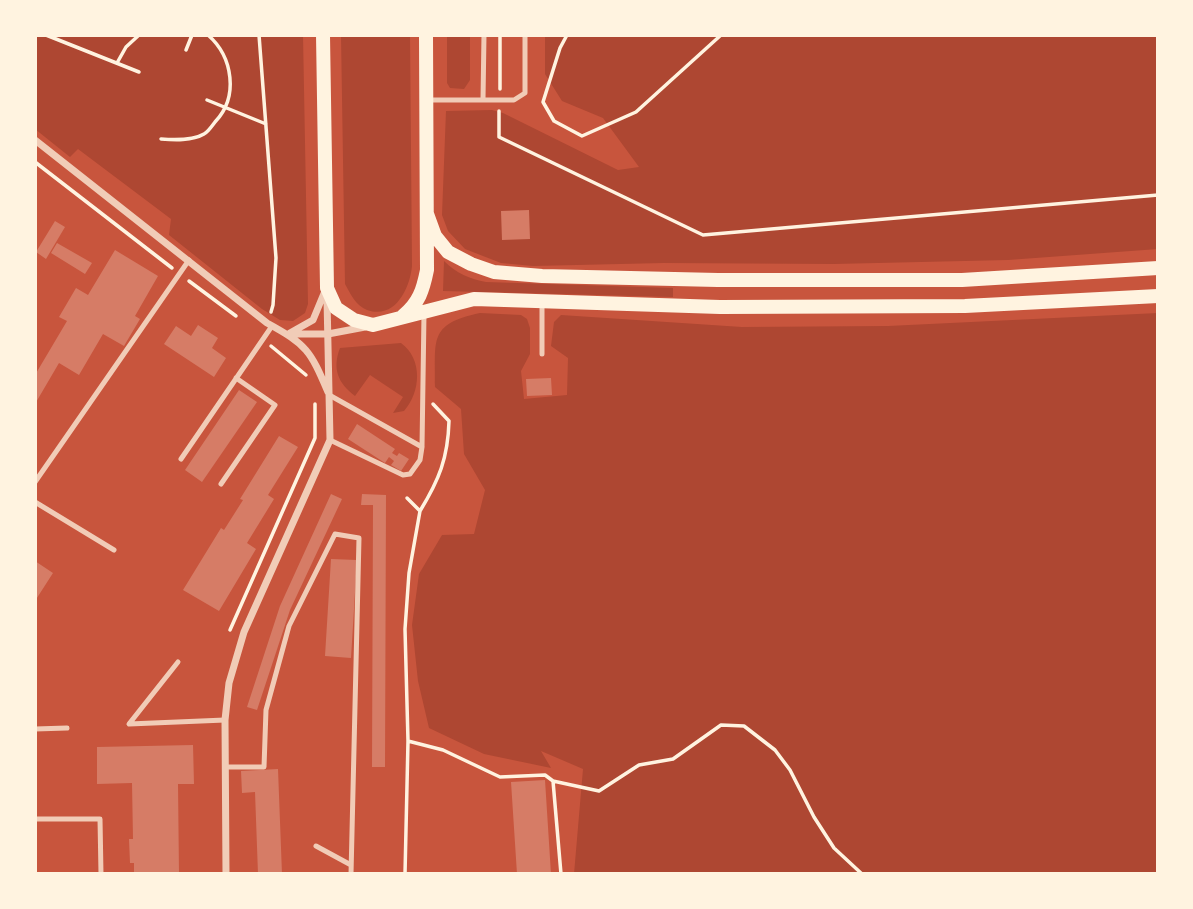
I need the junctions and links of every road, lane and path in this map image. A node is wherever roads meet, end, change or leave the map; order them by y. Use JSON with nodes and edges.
{"nodes":[{"id":1,"x":47,"y":35,"type":"edge"},
{"id":2,"x":139,"y":35,"type":"edge"},
{"id":3,"x":192,"y":35,"type":"edge"},
{"id":4,"x":208,"y":35,"type":"edge"},
{"id":5,"x":260,"y":35,"type":"edge"},
{"id":6,"x":323,"y":35,"type":"edge"},
{"id":7,"x":426,"y":35,"type":"edge"},
{"id":8,"x":484,"y":35,"type":"edge"},
{"id":9,"x":500,"y":35,"type":"edge"},
{"id":10,"x":525,"y":35,"type":"edge"},
{"id":11,"x":567,"y":35,"type":"edge"},
{"id":12,"x":721,"y":35,"type":"edge"},
{"id":13,"x":186,"y":50,"type":"dead end"},
{"id":14,"x":117,"y":63,"type":"junction"},
{"id":15,"x":139,"y":72,"type":"dead end"},
{"id":16,"x":483,"y":99,"type":"junction"},
{"id":17,"x":207,"y":100,"type":"dead end"},
{"id":18,"x":426,"y":100,"type":"junction"},
{"id":19,"x":500,"y":100,"type":"junction"},
{"id":20,"x":226,"y":107,"type":"junction"},
{"id":21,"x":266,"y":124,"type":"junction"},
{"id":22,"x":161,"y":139,"type":"dead end"},
{"id":23,"x":35,"y":140,"type":"edge"},
{"id":24,"x":1158,"y":195,"type":"edge"},
{"id":25,"x":427,"y":214,"type":"junction"},
{"id":26,"x":189,"y":260,"type":"junction"},
{"id":27,"x":1158,"y":268,"type":"edge"},
{"id":28,"x":327,"y":288,"type":"junction"},
{"id":29,"x":1158,"y":296,"type":"edge"},
{"id":30,"x":542,"y":302,"type":"junction"},
{"id":31,"x":424,"y":313,"type":"junction"},
{"id":32,"x":398,"y":320,"type":"junction"},
{"id":33,"x":269,"y":324,"type":"junction"},
{"id":34,"x":373,"y":325,"type":"junction"},
{"id":35,"x":289,"y":334,"type":"junction"},
{"id":36,"x":328,"y":334,"type":"junction"},
{"id":37,"x":542,"y":354,"type":"dead end"},
{"id":38,"x":236,"y":378,"type":"junction"},
{"id":39,"x":331,"y":396,"type":"junction"},
{"id":40,"x":424,"y":399,"type":"junction"},
{"id":41,"x":330,"y":440,"type":"junction"},
{"id":42,"x":422,"y":447,"type":"junction"},
{"id":43,"x":181,"y":459,"type":"dead end"},
{"id":44,"x":35,"y":482,"type":"edge"},
{"id":45,"x":221,"y":484,"type":"dead end"},
{"id":46,"x":407,"y":498,"type":"dead end"},
{"id":47,"x":35,"y":502,"type":"edge"},
{"id":48,"x":419,"y":511,"type":"junction"},
{"id":49,"x":114,"y":550,"type":"dead end"},
{"id":50,"x":178,"y":662,"type":"dead end"},
{"id":51,"x":225,"y":720,"type":"junction"},
{"id":52,"x":67,"y":728,"type":"dead end"},
{"id":53,"x":35,"y":729,"type":"edge"},
{"id":54,"x":408,"y":741,"type":"junction"},
{"id":55,"x":225,"y":767,"type":"junction"},
{"id":56,"x":553,"y":780,"type":"junction"},
{"id":57,"x":35,"y":819,"type":"edge"},
{"id":58,"x":316,"y":846,"type":"dead end"},
{"id":59,"x":352,"y":865,"type":"junction"},
{"id":60,"x":101,"y":874,"type":"edge"},
{"id":61,"x":226,"y":874,"type":"edge"},
{"id":62,"x":351,"y":874,"type":"edge"},
{"id":63,"x":405,"y":874,"type":"edge"},
{"id":64,"x":561,"y":874,"type":"edge"},
{"id":65,"x":862,"y":874,"type":"edge"}],
"edges":[{"from":1,"to":14,"type":"path"},
{"from":2,"to":14,"type":"path"},
{"from":3,"to":13,"type":"path"},
{"from":4,"to":20,"type":"path"},
{"from":5,"to":21,"type":"path"},
{"from":6,"to":28,"type":"main road"},
{"from":7,"to":18,"type":"main road"},
{"from":8,"to":16,"type":"lane"},
{"from":9,"to":19,"type":"path"},
{"from":10,"to":19,"type":"lane"},
{"from":11,"to":12,"type":"path"},
{"from":14,"to":15,"type":"path"},
{"from":16,"to":18,"type":"lane"},
{"from":16,"to":19,"type":"lane"},
{"from":17,"to":20,"type":"path"},
{"from":18,"to":25,"type":"main road"},
{"from":19,"to":24,"type":"path"},
{"from":20,"to":21,"type":"path"},
{"from":20,"to":22,"type":"path"},
{"from":21,"to":33,"type":"path"},
{"from":23,"to":26,"type":"street"},
{"from":25,"to":27,"type":"main road"},
{"from":25,"to":32,"type":"main road"},
{"from":26,"to":33,"type":"street"},
{"from":26,"to":44,"type":"lane"},
{"from":28,"to":34,"type":"main road"},
{"from":28,"to":35,"type":"street"},
{"from":28,"to":36,"type":"street"},
{"from":29,"to":30,"type":"main road"},
{"from":30,"to":31,"type":"main road"},
{"from":30,"to":37,"type":"lane"},
{"from":31,"to":32,"type":"main road"},
{"from":31,"to":40,"type":"lane"},
{"from":32,"to":34,"type":"main road"},
{"from":33,"to":35,"type":"street"},
{"from":33,"to":38,"type":"lane"},
{"from":34,"to":36,"type":"street"},
{"from":35,"to":36,"type":"street"},
{"from":35,"to":39,"type":"street"},
{"from":36,"to":39,"type":"street"},
{"from":38,"to":43,"type":"lane"},
{"from":38,"to":45,"type":"lane"},
{"from":39,"to":41,"type":"street"},
{"from":39,"to":42,"type":"lane"},
{"from":40,"to":42,"type":"lane"},
{"from":40,"to":48,"type":"path"},
{"from":41,"to":42,"type":"lane"},
{"from":41,"to":51,"type":"street"},
{"from":46,"to":48,"type":"path"},
{"from":47,"to":49,"type":"lane"},
{"from":48,"to":54,"type":"path"},
{"from":50,"to":51,"type":"lane"},
{"from":51,"to":55,"type":"street"},
{"from":52,"to":53,"type":"lane"},
{"from":54,"to":56,"type":"path"},
{"from":54,"to":63,"type":"path"},
{"from":55,"to":59,"type":"lane"},
{"from":55,"to":61,"type":"street"},
{"from":56,"to":64,"type":"path"},
{"from":56,"to":65,"type":"path"},
{"from":57,"to":60,"type":"lane"},
{"from":58,"to":59,"type":"lane"},
{"from":59,"to":62,"type":"lane"}]}
